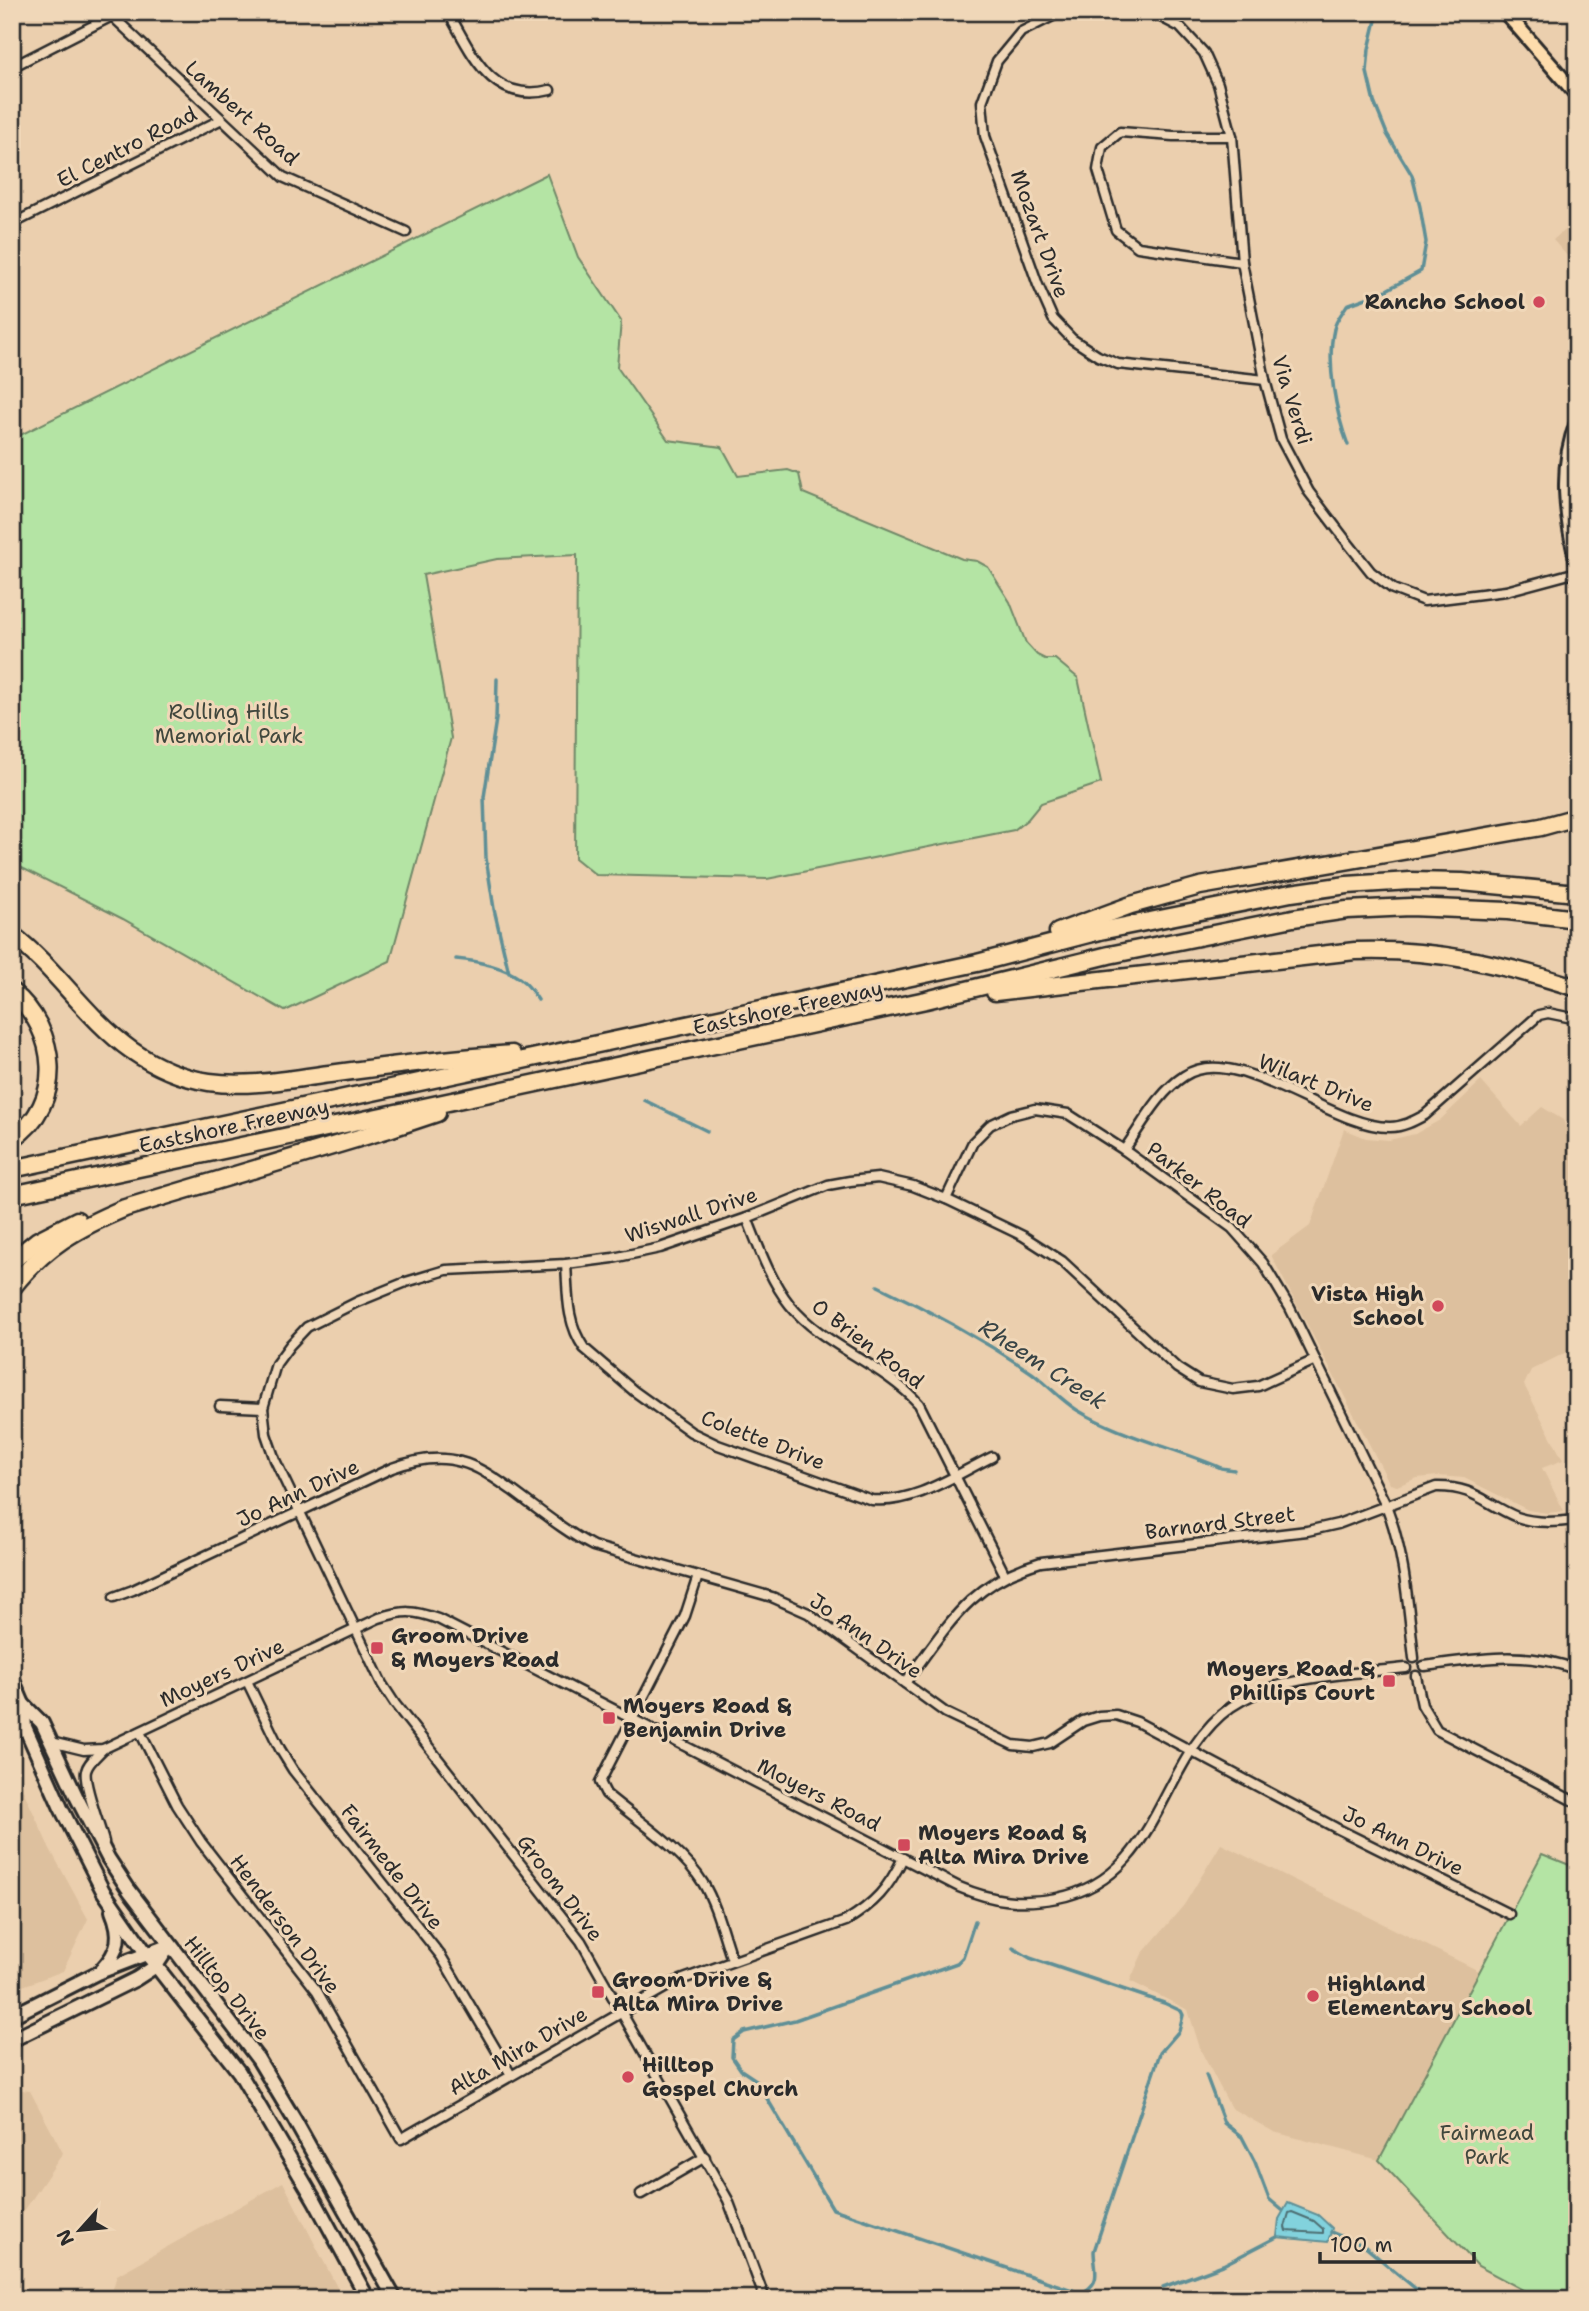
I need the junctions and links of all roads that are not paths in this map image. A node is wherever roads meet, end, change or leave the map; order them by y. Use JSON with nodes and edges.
{"nodes":[{"id":1,"x":448,"y":12,"type":"edge"},
{"id":2,"x":1061,"y":12,"type":"edge"},
{"id":3,"x":1146,"y":12,"type":"edge"},
{"id":4,"x":1505,"y":12,"type":"edge"},
{"id":5,"x":110,"y":14,"type":"edge"},
{"id":6,"x":12,"y":67,"type":"edge"},
{"id":7,"x":550,"y":89,"type":"dead end"},
{"id":8,"x":1577,"y":95,"type":"edge"},
{"id":9,"x":220,"y":120,"type":"junction"},
{"id":10,"x":1231,"y":136,"type":"junction"},
{"id":11,"x":12,"y":224,"type":"edge"},
{"id":12,"x":407,"y":232,"type":"dead end"},
{"id":13,"x":1242,"y":261,"type":"junction"},
{"id":14,"x":1265,"y":380,"type":"junction"},
{"id":15,"x":1577,"y":423,"type":"edge"},
{"id":16,"x":1577,"y":563,"type":"edge"},
{"id":17,"x":1577,"y":572,"type":"edge"},
{"id":18,"x":1577,"y":817,"type":"edge"},
{"id":19,"x":1577,"y":893,"type":"edge"},
{"id":20,"x":1577,"y":919,"type":"edge"},
{"id":21,"x":12,"y":935,"type":"edge"},
{"id":22,"x":976,"y":962,"type":"junction"},
{"id":23,"x":1577,"y":988,"type":"edge"},
{"id":24,"x":12,"y":992,"type":"edge"},
{"id":25,"x":926,"y":1000,"type":"junction"},
{"id":26,"x":1577,"y":1020,"type":"edge"},
{"id":27,"x":577,"y":1048,"type":"junction"},
{"id":28,"x":492,"y":1092,"type":"junction"},
{"id":29,"x":12,"y":1139,"type":"edge"},
{"id":30,"x":1124,"y":1150,"type":"junction"},
{"id":31,"x":12,"y":1169,"type":"edge"},
{"id":32,"x":117,"y":1172,"type":"junction"},
{"id":33,"x":12,"y":1195,"type":"edge"},
{"id":34,"x":946,"y":1199,"type":"junction"},
{"id":35,"x":147,"y":1201,"type":"junction"},
{"id":36,"x":12,"y":1203,"type":"edge"},
{"id":37,"x":747,"y":1218,"type":"junction"},
{"id":38,"x":12,"y":1261,"type":"edge"},
{"id":39,"x":566,"y":1264,"type":"junction"},
{"id":40,"x":12,"y":1288,"type":"edge"},
{"id":41,"x":1315,"y":1360,"type":"junction"},
{"id":42,"x":220,"y":1406,"type":"dead end"},
{"id":43,"x":263,"y":1408,"type":"junction"},
{"id":44,"x":992,"y":1457,"type":"dead end"},
{"id":45,"x":956,"y":1474,"type":"junction"},
{"id":46,"x":1386,"y":1505,"type":"junction"},
{"id":47,"x":300,"y":1511,"type":"junction"},
{"id":48,"x":1577,"y":1520,"type":"edge"},
{"id":49,"x":1005,"y":1574,"type":"junction"},
{"id":50,"x":698,"y":1576,"type":"junction"},
{"id":51,"x":114,"y":1597,"type":"dead end"},
{"id":52,"x":355,"y":1629,"type":"junction"},
{"id":53,"x":1414,"y":1658,"type":"junction"},
{"id":54,"x":1424,"y":1666,"type":"junction"},
{"id":55,"x":1406,"y":1668,"type":"junction"},
{"id":56,"x":1577,"y":1670,"type":"edge"},
{"id":57,"x":1416,"y":1676,"type":"junction"},
{"id":58,"x":12,"y":1678,"type":"edge"},
{"id":59,"x":247,"y":1681,"type":"junction"},
{"id":60,"x":905,"y":1683,"type":"junction"},
{"id":61,"x":23,"y":1704,"type":"junction"},
{"id":62,"x":633,"y":1719,"type":"junction"},
{"id":63,"x":140,"y":1732,"type":"junction"},
{"id":64,"x":51,"y":1742,"type":"junction"},
{"id":65,"x":103,"y":1749,"type":"junction"},
{"id":66,"x":1191,"y":1752,"type":"junction"},
{"id":67,"x":1577,"y":1803,"type":"edge"},
{"id":68,"x":108,"y":1858,"type":"junction"},
{"id":69,"x":903,"y":1858,"type":"junction"},
{"id":70,"x":103,"y":1891,"type":"junction"},
{"id":71,"x":1509,"y":1914,"type":"dead end"},
{"id":72,"x":170,"y":1945,"type":"junction"},
{"id":73,"x":146,"y":1953,"type":"junction"},
{"id":74,"x":732,"y":1960,"type":"junction"},
{"id":75,"x":156,"y":1966,"type":"junction"},
{"id":76,"x":97,"y":1973,"type":"junction"},
{"id":77,"x":622,"y":2012,"type":"junction"},
{"id":78,"x":12,"y":2016,"type":"edge"},
{"id":79,"x":12,"y":2040,"type":"edge"},
{"id":80,"x":511,"y":2075,"type":"junction"},
{"id":81,"x":401,"y":2138,"type":"joint"},
{"id":82,"x":705,"y":2157,"type":"junction"},
{"id":83,"x":641,"y":2194,"type":"dead end"},
{"id":84,"x":368,"y":2299,"type":"edge"},
{"id":85,"x":395,"y":2299,"type":"edge"},
{"id":86,"x":765,"y":2299,"type":"edge"}],
"edges":[{"from":1,"to":7,"type":"street"},
{"from":2,"to":14,"type":"street","name":"Mozart Drive"},
{"from":3,"to":10,"type":"street","name":"Via Verdi"},
{"from":4,"to":8,"type":"main road"},
{"from":5,"to":6,"type":"street"},
{"from":5,"to":9,"type":"street","name":"Lambert Road"},
{"from":9,"to":11,"type":"street","name":"El Centro Road"},
{"from":9,"to":12,"type":"street","name":"Lambert Road"},
{"from":10,"to":13,"type":"street","name":"Via Verdi"},
{"from":10,"to":13,"type":"street"},
{"from":13,"to":14,"type":"street","name":"Via Verdi"},
{"from":14,"to":17,"type":"street","name":"Via Verdi"},
{"from":15,"to":16,"type":"main road"},
{"from":18,"to":22,"type":"highway"},
{"from":19,"to":22,"type":"highway","name":"Eastshore Freeway"},
{"from":20,"to":25,"type":"highway","name":"Eastshore Freeway"},
{"from":21,"to":27,"type":"highway"},
{"from":22,"to":27,"type":"highway","name":"Eastshore Freeway"},
{"from":23,"to":25,"type":"highway"},
{"from":24,"to":29,"type":"highway"},
{"from":25,"to":28,"type":"highway","name":"Eastshore Freeway"},
{"from":26,"to":30,"type":"street","name":"Wilart Drive"},
{"from":27,"to":31,"type":"highway","name":"Eastshore Freeway"},
{"from":28,"to":32,"type":"highway","name":"Eastshore Freeway"},
{"from":28,"to":35,"type":"highway"},
{"from":30,"to":34,"type":"street","name":"Parker Road"},
{"from":30,"to":41,"type":"street","name":"Parker Road"},
{"from":32,"to":33,"type":"highway","name":"Eastshore Freeway"},
{"from":32,"to":36,"type":"highway"},
{"from":34,"to":37,"type":"street","name":"Wiswall Drive"},
{"from":34,"to":41,"type":"street","name":"Wiswall Drive"},
{"from":35,"to":38,"type":"highway"},
{"from":35,"to":40,"type":"highway"},
{"from":37,"to":39,"type":"street","name":"Wiswall Drive"},
{"from":37,"to":45,"type":"street","name":"O Brien Road"},
{"from":39,"to":43,"type":"street","name":"Wiswall Drive"},
{"from":39,"to":45,"type":"street","name":"Colette Drive"},
{"from":41,"to":46,"type":"street","name":"Parker Road"},
{"from":42,"to":43,"type":"street"},
{"from":43,"to":47,"type":"street","name":"Wiswall Drive"},
{"from":44,"to":45,"type":"street","name":"Colette Drive"},
{"from":45,"to":49,"type":"street","name":"O Brien Road"},
{"from":46,"to":48,"type":"street","name":"Barnard Street"},
{"from":46,"to":49,"type":"street","name":"Barnard Street"},
{"from":46,"to":53,"type":"street","name":"Parker Road"},
{"from":47,"to":50,"type":"street","name":"Jo Ann Drive"},
{"from":47,"to":51,"type":"street","name":"Jo Ann Drive"},
{"from":47,"to":52,"type":"street","name":"Wiswall Drive"},
{"from":49,"to":60,"type":"street","name":"Barnard Street"},
{"from":50,"to":60,"type":"street","name":"Jo Ann Drive"},
{"from":50,"to":62,"type":"street"},
{"from":52,"to":59,"type":"street","name":"Moyers Drive"},
{"from":52,"to":62,"type":"street","name":"Moyers Road"},
{"from":52,"to":77,"type":"street","name":"Groom Drive"},
{"from":53,"to":54,"type":"street"},
{"from":53,"to":55,"type":"street"},
{"from":54,"to":56,"type":"street"},
{"from":54,"to":57,"type":"street"},
{"from":55,"to":57,"type":"street"},
{"from":55,"to":66,"type":"street","name":"Moyers Road"},
{"from":57,"to":67,"type":"street"},
{"from":58,"to":61,"type":"main road","name":"Hilltop Drive"},
{"from":59,"to":63,"type":"street","name":"Moyers Drive"},
{"from":59,"to":80,"type":"street","name":"Fairmede Drive"},
{"from":60,"to":66,"type":"street","name":"Jo Ann Drive"},
{"from":61,"to":64,"type":"main road","name":"Hilltop Drive"},
{"from":61,"to":70,"type":"main road","name":"Hilltop Drive"},
{"from":62,"to":69,"type":"street","name":"Moyers Road"},
{"from":62,"to":74,"type":"street"},
{"from":63,"to":65,"type":"street","name":"Moyers Drive"},
{"from":63,"to":81,"type":"street","name":"Henderson Drive"},
{"from":64,"to":65,"type":"street"},
{"from":64,"to":68,"type":"main road","name":"Hilltop Drive"},
{"from":65,"to":68,"type":"street"},
{"from":66,"to":69,"type":"street","name":"Moyers Road"},
{"from":66,"to":71,"type":"street","name":"Jo Ann Drive"},
{"from":68,"to":72,"type":"main road","name":"Hilltop Drive"},
{"from":69,"to":74,"type":"street","name":"Alta Mira Drive"},
{"from":70,"to":73,"type":"main road","name":"Hilltop Drive"},
{"from":70,"to":76,"type":"main road"},
{"from":72,"to":73,"type":"main road"},
{"from":72,"to":75,"type":"main road"},
{"from":72,"to":85,"type":"main road","name":"Hilltop Drive"},
{"from":73,"to":75,"type":"main road","name":"Hilltop Drive"},
{"from":73,"to":76,"type":"main road"},
{"from":74,"to":77,"type":"street","name":"Alta Mira Drive"},
{"from":75,"to":79,"type":"main road"},
{"from":75,"to":84,"type":"main road","name":"Hilltop Drive"},
{"from":76,"to":78,"type":"main road"},
{"from":77,"to":80,"type":"street","name":"Alta Mira Drive"},
{"from":77,"to":82,"type":"street","name":"Groom Drive"},
{"from":80,"to":81,"type":"street","name":"Alta Mira Drive"},
{"from":82,"to":83,"type":"street"},
{"from":82,"to":86,"type":"street","name":"Groom Drive"}]}
